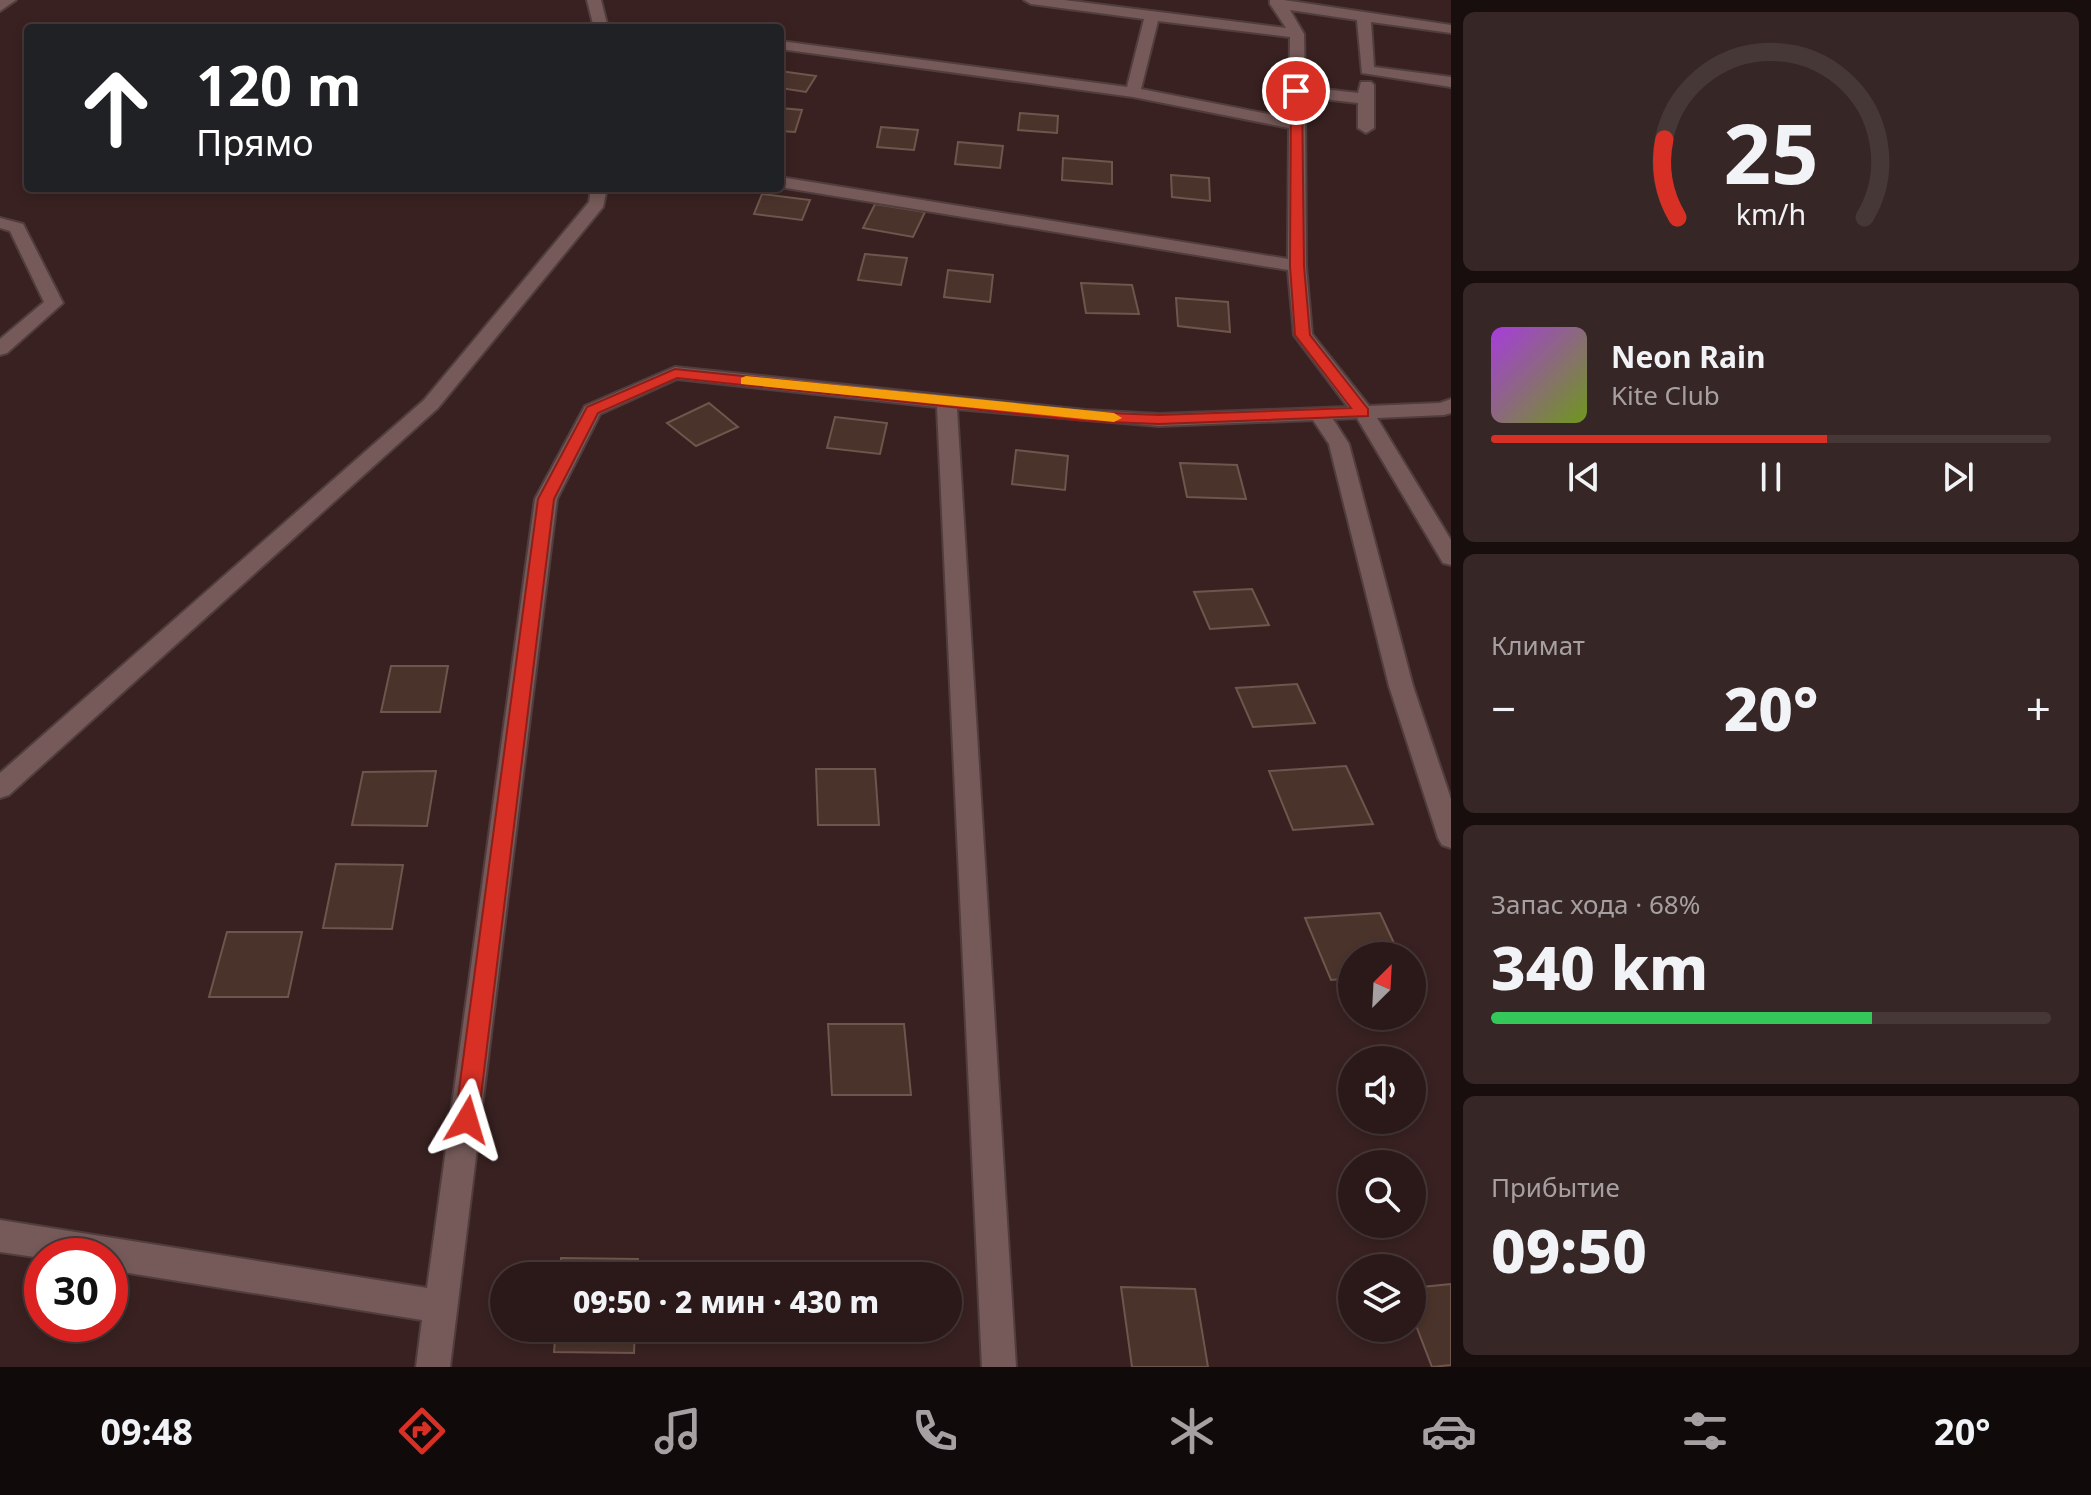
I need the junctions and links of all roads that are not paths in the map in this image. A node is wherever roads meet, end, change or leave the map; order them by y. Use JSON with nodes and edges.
{"nodes":[{"id":1,"x":9,"y":0,"type":"edge"},
{"id":2,"x":594,"y":0,"type":"edge"},
{"id":3,"x":1031,"y":0,"type":"edge"},
{"id":4,"x":1277,"y":2,"type":"edge"},
{"id":5,"x":0,"y":7,"type":"edge"},
{"id":6,"x":1152,"y":16,"type":"junction"},
{"id":7,"x":1364,"y":17,"type":"junction"},
{"id":8,"x":600,"y":24,"type":"edge"},
{"id":9,"x":1451,"y":29,"type":"edge"},
{"id":10,"x":1297,"y":34,"type":"junction"},
{"id":11,"x":784,"y":46,"type":"edge"},
{"id":12,"x":1367,"y":70,"type":"junction"},
{"id":13,"x":1451,"y":82,"type":"edge"},
{"id":14,"x":1296,"y":91,"type":"junction"},
{"id":15,"x":1133,"y":92,"type":"junction"},
{"id":16,"x":1366,"y":99,"type":"junction"},
{"id":17,"x":1298,"y":125,"type":"junction"},
{"id":18,"x":1366,"y":128,"type":"dead end"},
{"id":19,"x":784,"y":183,"type":"edge"},
{"id":20,"x":598,"y":192,"type":"edge"},
{"id":21,"x":0,"y":223,"type":"edge"},
{"id":22,"x":1297,"y":266,"type":"junction"},
{"id":23,"x":0,"y":349,"type":"edge"},
{"id":24,"x":947,"y":400,"type":"junction"},
{"id":25,"x":1451,"y":405,"type":"edge"},
{"id":26,"x":1363,"y":412,"type":"junction"},
{"id":27,"x":1320,"y":415,"type":"junction"},
{"id":28,"x":1451,"y":558,"type":"edge"},
{"id":29,"x":0,"y":788,"type":"edge"},
{"id":30,"x":1451,"y":838,"type":"edge"},
{"id":31,"x":0,"y":1236,"type":"edge"},
{"id":32,"x":443,"y":1307,"type":"junction"},
{"id":33,"x":433,"y":1367,"type":"edge"},
{"id":34,"x":999,"y":1367,"type":"edge"}],
"edges":[{"from":1,"to":5,"type":"street"},
{"from":2,"to":8,"type":"street"},
{"from":3,"to":6,"type":"street"},
{"from":4,"to":7,"type":"street"},
{"from":4,"to":10,"type":"street"},
{"from":6,"to":10,"type":"street"},
{"from":6,"to":15,"type":"street"},
{"from":7,"to":9,"type":"street"},
{"from":7,"to":12,"type":"street"},
{"from":10,"to":14,"type":"street"},
{"from":11,"to":15,"type":"street"},
{"from":12,"to":13,"type":"street"},
{"from":12,"to":16,"type":"street"},
{"from":14,"to":16,"type":"street"},
{"from":14,"to":17,"type":"street"},
{"from":15,"to":17,"type":"street"},
{"from":16,"to":18,"type":"street"},
{"from":17,"to":22,"type":"street"},
{"from":19,"to":22,"type":"street"},
{"from":20,"to":29,"type":"street"},
{"from":21,"to":23,"type":"street"},
{"from":22,"to":26,"type":"street"},
{"from":24,"to":27,"type":"street"},
{"from":24,"to":32,"type":"street"},
{"from":24,"to":34,"type":"street"},
{"from":25,"to":26,"type":"street"},
{"from":26,"to":27,"type":"street"},
{"from":26,"to":28,"type":"street"},
{"from":27,"to":30,"type":"street"},
{"from":31,"to":32,"type":"street"},
{"from":32,"to":33,"type":"street"}]}
